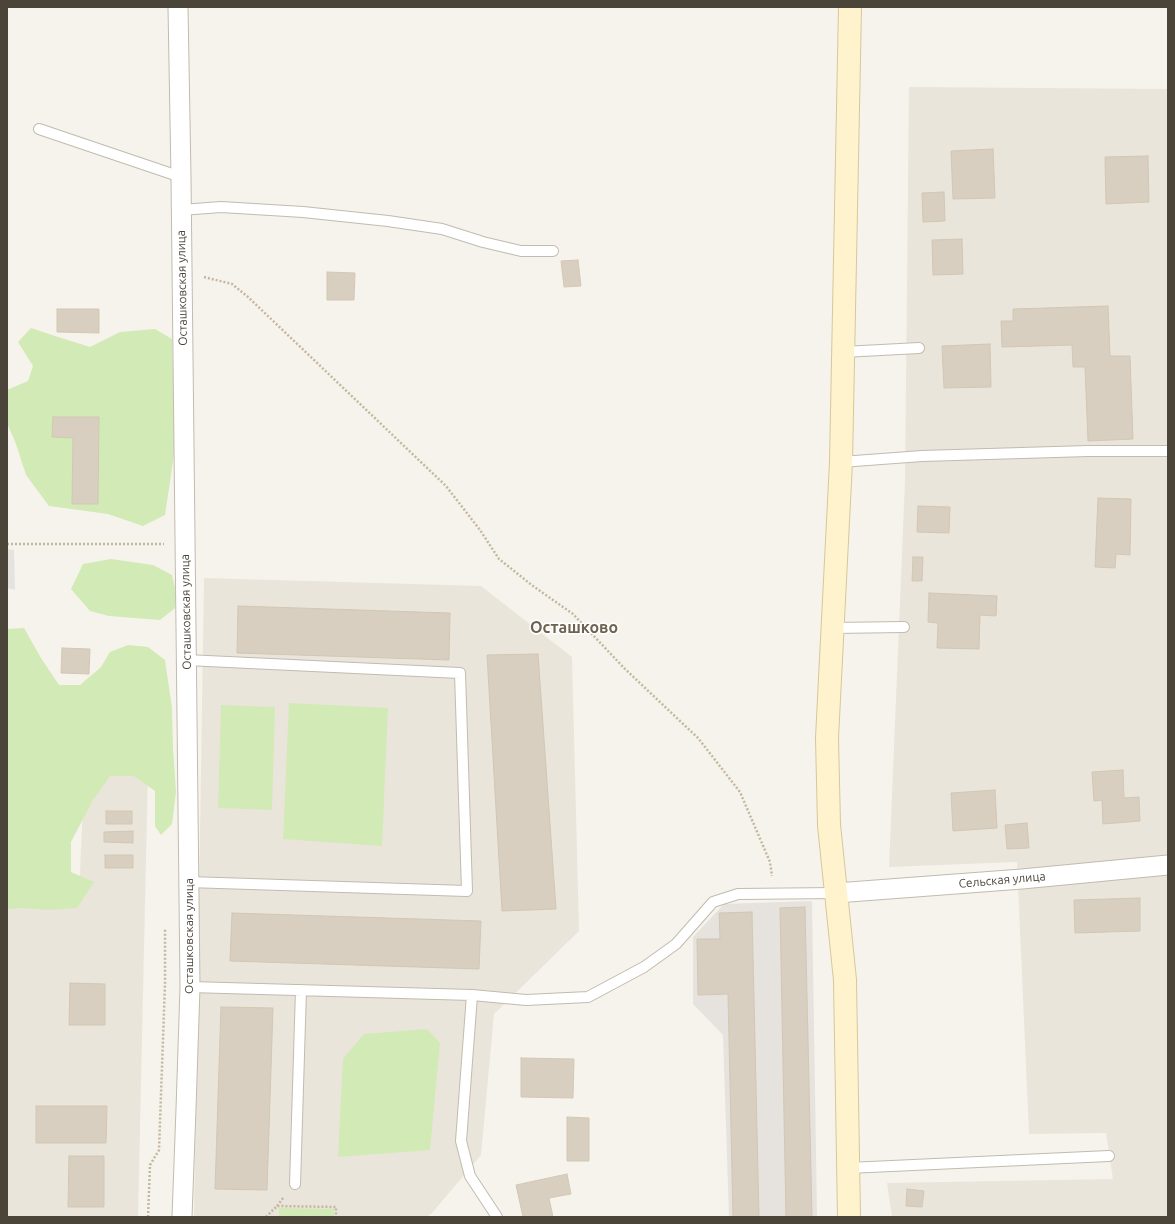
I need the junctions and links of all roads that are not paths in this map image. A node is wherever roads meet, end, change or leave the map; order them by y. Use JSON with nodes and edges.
{"nodes":[{"id":1,"x":178,"y":7,"type":"edge"},
{"id":2,"x":850,"y":7,"type":"edge"},
{"id":3,"x":38,"y":128,"type":"dead end"},
{"id":4,"x":181,"y":177,"type":"junction"},
{"id":5,"x":181,"y":210,"type":"junction"},
{"id":6,"x":552,"y":251,"type":"dead end"},
{"id":7,"x":919,"y":348,"type":"dead end"},
{"id":8,"x":843,"y":352,"type":"junction"},
{"id":9,"x":1168,"y":451,"type":"edge"},
{"id":10,"x":841,"y":462,"type":"junction"},
{"id":11,"x":904,"y":627,"type":"dead end"},
{"id":12,"x":832,"y":628,"type":"junction"},
{"id":13,"x":186,"y":660,"type":"junction"},
{"id":14,"x":1168,"y":865,"type":"edge"},
{"id":15,"x":188,"y":882,"type":"junction"},
{"id":16,"x":836,"y":893,"type":"junction"},
{"id":17,"x":190,"y":987,"type":"junction"},
{"id":18,"x":301,"y":990,"type":"junction"},
{"id":19,"x":472,"y":995,"type":"junction"},
{"id":20,"x":1109,"y":1156,"type":"dead end"},
{"id":21,"x":848,"y":1168,"type":"junction"},
{"id":22,"x":295,"y":1184,"type":"dead end"},
{"id":23,"x":182,"y":1217,"type":"edge"},
{"id":24,"x":497,"y":1217,"type":"edge"},
{"id":25,"x":849,"y":1217,"type":"edge"}],
"edges":[{"from":1,"to":4,"type":"street","name":"Осташковская улица"},
{"from":2,"to":8,"type":"street"},
{"from":3,"to":4,"type":"lane"},
{"from":4,"to":5,"type":"street","name":"Осташковская улица"},
{"from":5,"to":6,"type":"lane"},
{"from":5,"to":13,"type":"street","name":"Осташковская улица"},
{"from":7,"to":8,"type":"lane"},
{"from":8,"to":10,"type":"street"},
{"from":9,"to":10,"type":"lane"},
{"from":10,"to":12,"type":"street"},
{"from":11,"to":12,"type":"lane"},
{"from":12,"to":16,"type":"street"},
{"from":13,"to":15,"type":"street","name":"Осташковская улица"},
{"from":13,"to":15,"type":"lane"},
{"from":14,"to":16,"type":"street","name":"Сельская улица"},
{"from":15,"to":17,"type":"street","name":"Осташковская улица"},
{"from":16,"to":19,"type":"lane"},
{"from":16,"to":21,"type":"street"},
{"from":17,"to":18,"type":"lane"},
{"from":17,"to":23,"type":"street","name":"Осташковская улица"},
{"from":18,"to":19,"type":"lane"},
{"from":18,"to":22,"type":"lane"},
{"from":19,"to":24,"type":"lane"},
{"from":20,"to":21,"type":"lane"},
{"from":21,"to":25,"type":"street"}]}
